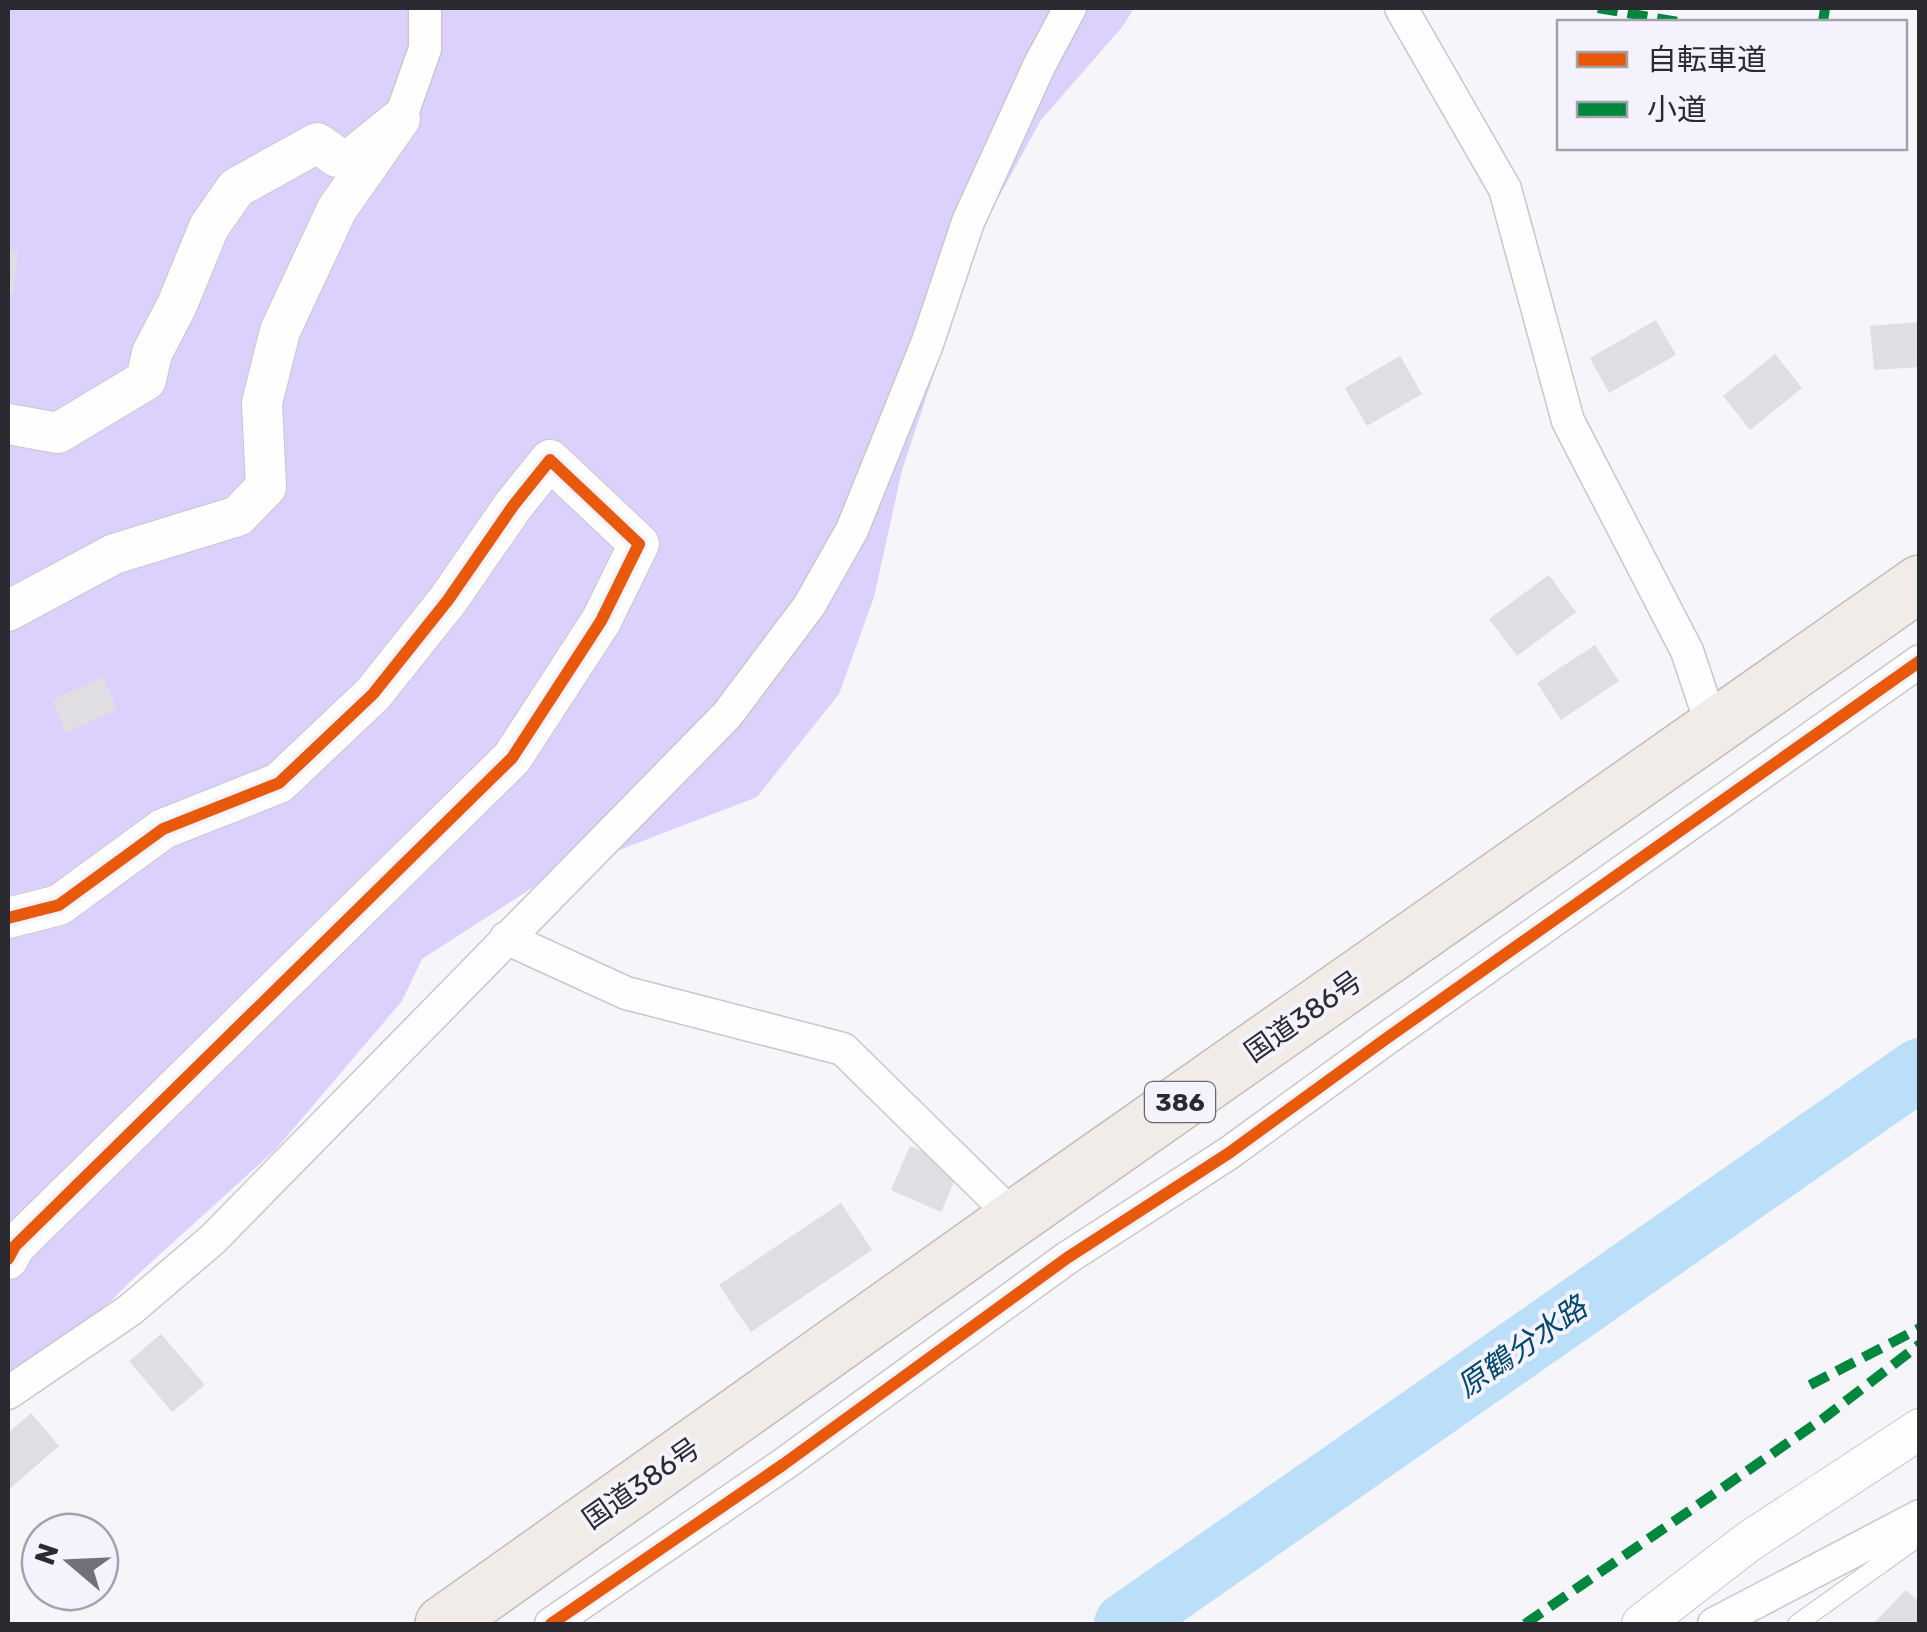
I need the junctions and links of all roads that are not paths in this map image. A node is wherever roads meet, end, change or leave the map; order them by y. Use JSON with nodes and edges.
{"nodes":[{"id":1,"x":425,"y":8,"type":"edge"},
{"id":2,"x":1070,"y":8,"type":"edge"},
{"id":3,"x":1401,"y":8,"type":"edge"},
{"id":4,"x":400,"y":119,"type":"junction"},
{"id":5,"x":8,"y":424,"type":"edge"},
{"id":6,"x":1920,"y":583,"type":"edge"},
{"id":7,"x":8,"y":611,"type":"edge"},
{"id":8,"x":1920,"y":662,"type":"edge"},
{"id":9,"x":1714,"y":729,"type":"junction"},
{"id":10,"x":8,"y":918,"type":"edge"},
{"id":11,"x":506,"y":938,"type":"junction"},
{"id":12,"x":1016,"y":1218,"type":"junction"},
{"id":13,"x":8,"y":1259,"type":"edge"},
{"id":14,"x":8,"y":1393,"type":"edge"},
{"id":15,"x":1920,"y":1429,"type":"edge"},
{"id":16,"x":1920,"y":1516,"type":"edge"},
{"id":17,"x":1920,"y":1536,"type":"edge"},
{"id":18,"x":443,"y":1624,"type":"edge"},
{"id":19,"x":551,"y":1624,"type":"edge"},
{"id":20,"x":1642,"y":1624,"type":"edge"},
{"id":21,"x":1714,"y":1624,"type":"edge"},
{"id":22,"x":1798,"y":1624,"type":"edge"}],
"edges":[{"from":1,"to":4,"type":"street"},
{"from":2,"to":11,"type":"street"},
{"from":3,"to":9,"type":"street"},
{"from":4,"to":5,"type":"street"},
{"from":4,"to":7,"type":"street"},
{"from":6,"to":9,"type":"highway","name":"国道386号","number":"386"},
{"from":8,"to":19,"type":"street"},
{"from":9,"to":12,"type":"highway","name":"国道386号","number":"386"},
{"from":10,"to":13,"type":"street"},
{"from":11,"to":12,"type":"street"},
{"from":11,"to":14,"type":"street"},
{"from":12,"to":18,"type":"highway","name":"国道386号","number":"386"},
{"from":15,"to":20,"type":"street"},
{"from":16,"to":21,"type":"street"},
{"from":17,"to":22,"type":"lane"}]}
